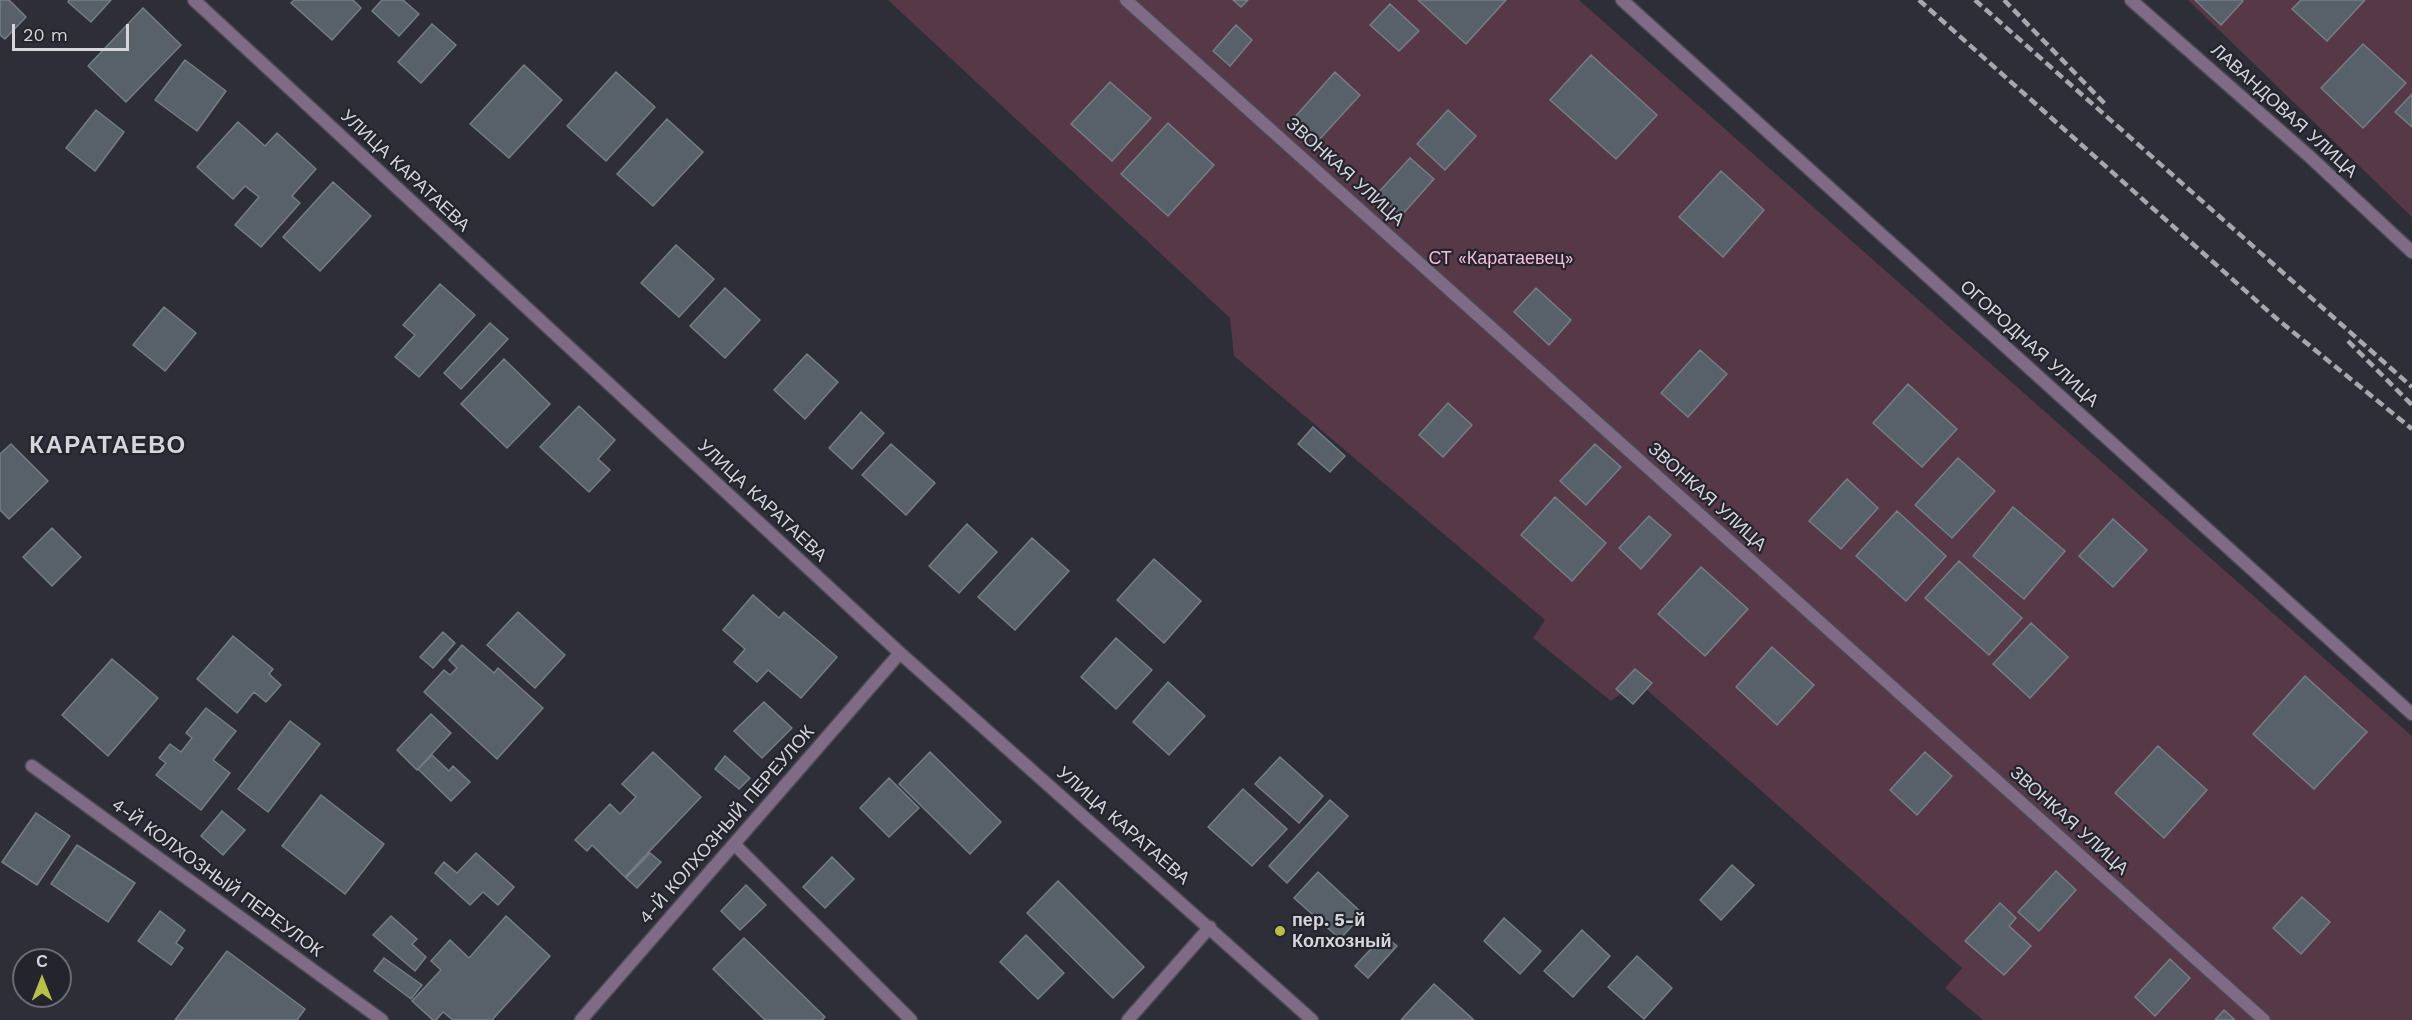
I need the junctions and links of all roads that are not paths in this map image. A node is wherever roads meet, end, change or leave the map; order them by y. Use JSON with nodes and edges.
{"nodes":[{"id":1,"x":194,"y":0,"type":"edge"},
{"id":2,"x":1126,"y":0,"type":"edge"},
{"id":3,"x":1622,"y":0,"type":"edge"},
{"id":4,"x":2131,"y":0,"type":"edge"},
{"id":5,"x":2412,"y":252,"type":"edge"},
{"id":6,"x":900,"y":653,"type":"junction"},
{"id":7,"x":2412,"y":714,"type":"edge"},
{"id":8,"x":32,"y":766,"type":"dead end"},
{"id":9,"x":735,"y":844,"type":"junction"},
{"id":10,"x":1210,"y":927,"type":"junction"},
{"id":11,"x":382,"y":1020,"type":"edge"},
{"id":12,"x":581,"y":1020,"type":"edge"},
{"id":13,"x":911,"y":1020,"type":"edge"},
{"id":14,"x":1128,"y":1020,"type":"edge"},
{"id":15,"x":1312,"y":1020,"type":"edge"},
{"id":16,"x":2264,"y":1020,"type":"edge"}],
"edges":[{"from":1,"to":6,"type":"street","name":"УЛИЦА КАРАТАЕВА"},
{"from":2,"to":16,"type":"street","name":"ЗВОНКАЯ УЛИЦА"},
{"from":3,"to":7,"type":"street","name":"ОГОРОДНАЯ УЛИЦА"},
{"from":4,"to":5,"type":"street","name":"ЛАВАНДОВАЯ УЛИЦА"},
{"from":6,"to":9,"type":"street","name":"4-Й КОЛХОЗНЫЙ ПЕРЕУЛОК"},
{"from":6,"to":10,"type":"street","name":"УЛИЦА КАРАТАЕВА"},
{"from":8,"to":11,"type":"street","name":"4-Й КОЛХОЗНЫЙ ПЕРЕУЛОК"},
{"from":9,"to":12,"type":"street","name":"4-Й КОЛХОЗНЫЙ ПЕРЕУЛОК"},
{"from":9,"to":13,"type":"street"},
{"from":10,"to":14,"type":"street"},
{"from":10,"to":15,"type":"street","name":"УЛИЦА КАРАТАЕВА"}]}
